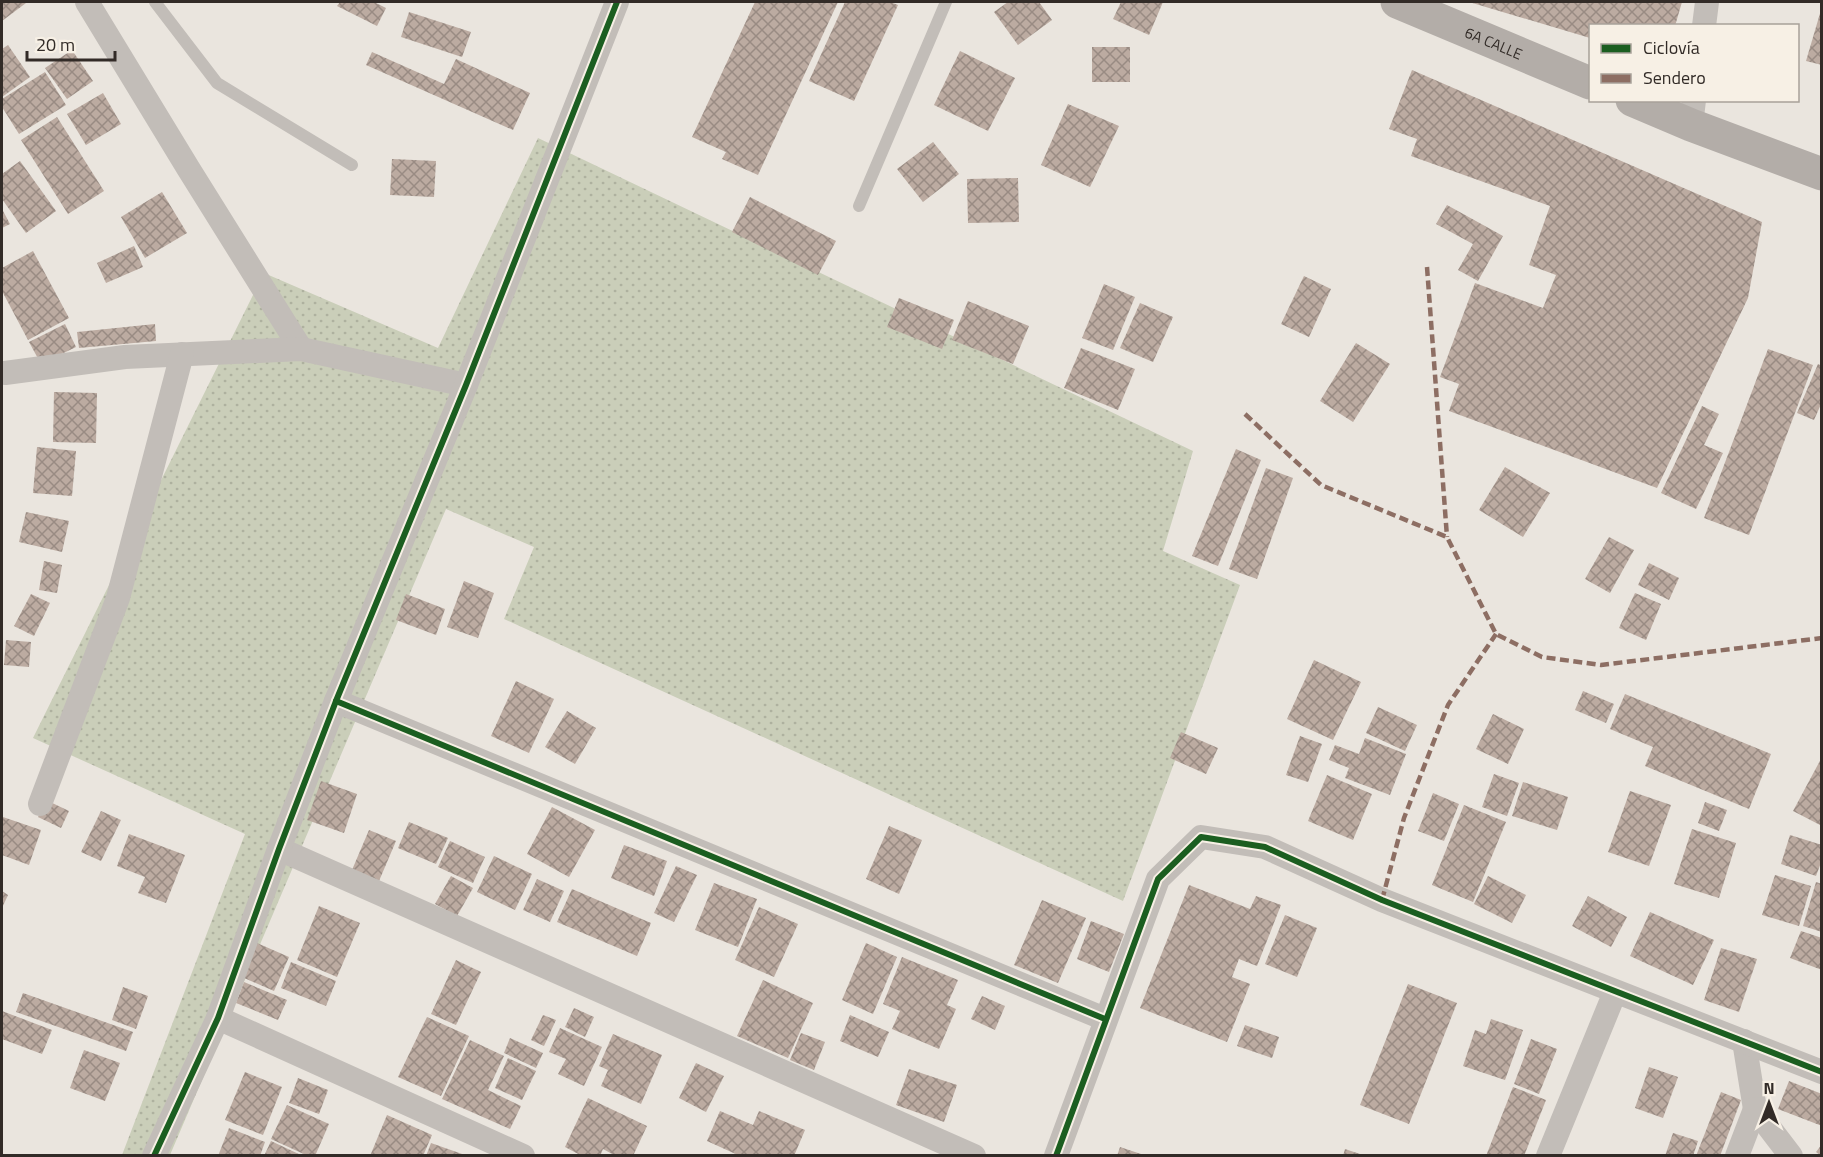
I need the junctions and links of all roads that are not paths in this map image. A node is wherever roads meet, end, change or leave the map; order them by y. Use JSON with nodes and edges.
{"nodes":[{"id":1,"x":87,"y":2,"type":"edge"},
{"id":2,"x":155,"y":2,"type":"edge"},
{"id":3,"x":617,"y":2,"type":"edge"},
{"id":4,"x":946,"y":2,"type":"edge"},
{"id":5,"x":1397,"y":2,"type":"edge"},
{"id":6,"x":1707,"y":2,"type":"edge"},
{"id":7,"x":1704,"y":24,"type":"edge"},
{"id":8,"x":1589,"y":83,"type":"edge"},
{"id":9,"x":1641,"y":102,"type":"edge"},
{"id":10,"x":1692,"y":113,"type":"edge"},
{"id":11,"x":352,"y":165,"type":"dead end"},
{"id":12,"x":1821,"y":174,"type":"edge"},
{"id":13,"x":858,"y":206,"type":"dead end"},
{"id":14,"x":301,"y":349,"type":"junction"},
{"id":15,"x":183,"y":354,"type":"junction"},
{"id":16,"x":4,"y":373,"type":"dead end"},
{"id":17,"x":466,"y":386,"type":"junction"},
{"id":18,"x":336,"y":701,"type":"junction"},
{"id":19,"x":40,"y":804,"type":"dead end"},
{"id":20,"x":279,"y":849,"type":"junction"},
{"id":21,"x":1615,"y":992,"type":"junction"},
{"id":22,"x":218,"y":1018,"type":"junction"},
{"id":23,"x":1105,"y":1019,"type":"junction"},
{"id":24,"x":1744,"y":1041,"type":"junction"},
{"id":25,"x":1821,"y":1072,"type":"edge"},
{"id":26,"x":1755,"y":1109,"type":"junction"},
{"id":27,"x":154,"y":1155,"type":"edge"},
{"id":28,"x":523,"y":1155,"type":"edge"},
{"id":29,"x":974,"y":1155,"type":"edge"},
{"id":30,"x":1056,"y":1155,"type":"edge"},
{"id":31,"x":1548,"y":1155,"type":"edge"},
{"id":32,"x":1737,"y":1155,"type":"edge"},
{"id":33,"x":1791,"y":1155,"type":"edge"}],
"edges":[{"from":1,"to":14,"type":"street"},
{"from":2,"to":11,"type":"lane"},
{"from":3,"to":17,"type":"street"},
{"from":4,"to":13,"type":"lane"},
{"from":5,"to":8,"type":"main road","name":"6A CALLE"},
{"from":6,"to":7,"type":"street"},
{"from":9,"to":10,"type":"main road"},
{"from":10,"to":12,"type":"main road"},
{"from":14,"to":15,"type":"street"},
{"from":14,"to":17,"type":"street"},
{"from":15,"to":16,"type":"street"},
{"from":15,"to":19,"type":"street"},
{"from":17,"to":18,"type":"street"},
{"from":18,"to":20,"type":"street"},
{"from":18,"to":23,"type":"street"},
{"from":20,"to":22,"type":"street"},
{"from":20,"to":29,"type":"street"},
{"from":21,"to":23,"type":"street"},
{"from":21,"to":24,"type":"street"},
{"from":21,"to":31,"type":"street"},
{"from":22,"to":27,"type":"street"},
{"from":22,"to":28,"type":"street"},
{"from":23,"to":30,"type":"street"},
{"from":24,"to":25,"type":"street"},
{"from":24,"to":26,"type":"street"},
{"from":26,"to":32,"type":"street"},
{"from":26,"to":33,"type":"street"}]}
